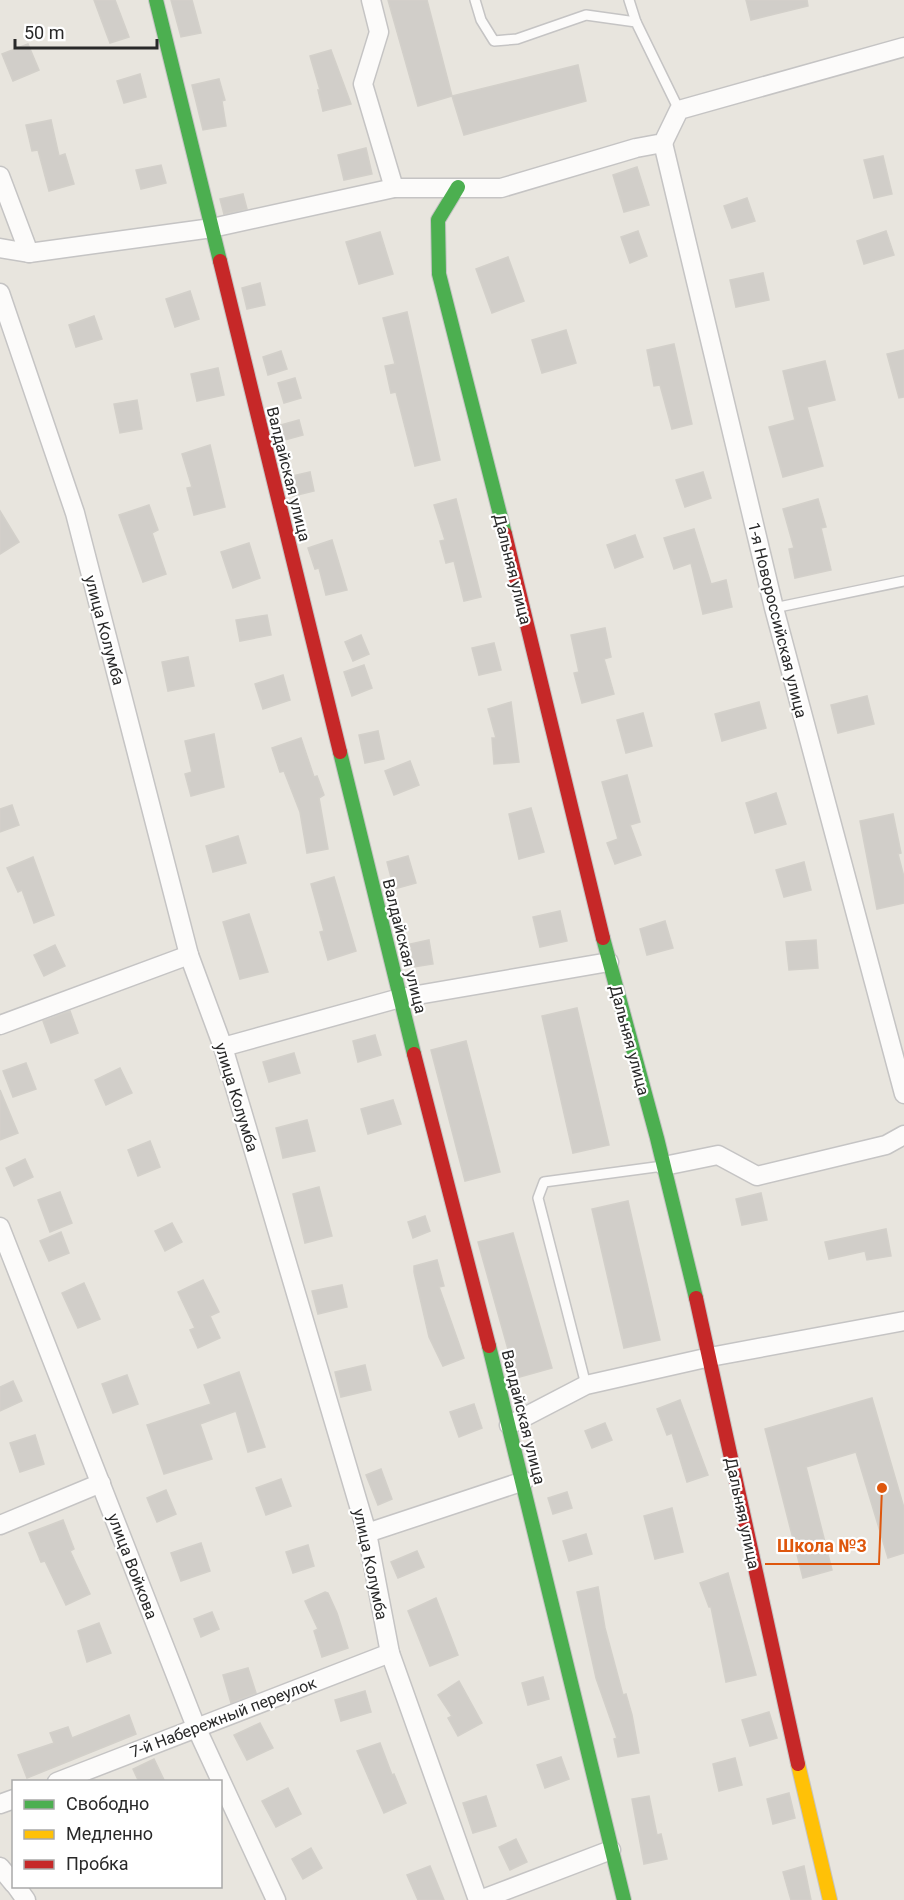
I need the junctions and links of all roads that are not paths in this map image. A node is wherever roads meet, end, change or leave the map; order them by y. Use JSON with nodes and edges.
{"nodes":[{"id":1,"x":156,"y":0,"type":"edge"},
{"id":2,"x":371,"y":0,"type":"edge"},
{"id":3,"x":476,"y":0,"type":"edge"},
{"id":4,"x":629,"y":0,"type":"edge"},
{"id":5,"x":636,"y":22,"type":"junction"},
{"id":6,"x":904,"y":48,"type":"edge"},
{"id":7,"x":679,"y":110,"type":"junction"},
{"id":8,"x":663,"y":144,"type":"junction"},
{"id":9,"x":0,"y":176,"type":"edge"},
{"id":10,"x":458,"y":187,"type":"junction"},
{"id":11,"x":394,"y":188,"type":"junction"},
{"id":12,"x":212,"y":228,"type":"junction"},
{"id":13,"x":0,"y":248,"type":"edge"},
{"id":14,"x":29,"y":253,"type":"junction"},
{"id":15,"x":0,"y":293,"type":"edge"},
{"id":16,"x":904,"y":581,"type":"edge"},
{"id":17,"x":774,"y":608,"type":"junction"},
{"id":18,"x":189,"y":955,"type":"junction"},
{"id":19,"x":609,"y":962,"type":"junction"},
{"id":20,"x":400,"y":998,"type":"junction"},
{"id":21,"x":0,"y":1025,"type":"edge"},
{"id":22,"x":223,"y":1047,"type":"junction"},
{"id":23,"x":904,"y":1094,"type":"edge"},
{"id":24,"x":904,"y":1135,"type":"edge"},
{"id":25,"x":664,"y":1166,"type":"junction"},
{"id":26,"x":0,"y":1227,"type":"edge"},
{"id":27,"x":904,"y":1321,"type":"edge"},
{"id":28,"x":710,"y":1357,"type":"junction"},
{"id":29,"x":586,"y":1385,"type":"junction"},
{"id":30,"x":510,"y":1425,"type":"junction"},
{"id":31,"x":524,"y":1481,"type":"junction"},
{"id":32,"x":100,"y":1483,"type":"junction"},
{"id":33,"x":0,"y":1525,"type":"edge"},
{"id":34,"x":367,"y":1533,"type":"junction"},
{"id":35,"x":390,"y":1653,"type":"junction"},
{"id":36,"x":196,"y":1727,"type":"junction"},
{"id":37,"x":62,"y":1780,"type":"edge"},
{"id":38,"x":221,"y":1780,"type":"edge"},
{"id":39,"x":222,"y":1783,"type":"edge"},
{"id":40,"x":611,"y":1850,"type":"junction"},
{"id":41,"x":0,"y":1866,"type":"edge"},
{"id":42,"x":12,"y":1881,"type":"edge"},
{"id":43,"x":276,"y":1900,"type":"edge"},
{"id":44,"x":479,"y":1900,"type":"edge"},
{"id":45,"x":624,"y":1900,"type":"edge"},
{"id":46,"x":830,"y":1900,"type":"edge"}],
"edges":[{"from":1,"to":12,"type":"street","name":"Валдайская улица"},
{"from":2,"to":11,"type":"street"},
{"from":3,"to":5,"type":"lane"},
{"from":4,"to":5,"type":"lane"},
{"from":5,"to":7,"type":"lane"},
{"from":6,"to":7,"type":"street"},
{"from":7,"to":8,"type":"street"},
{"from":8,"to":10,"type":"street"},
{"from":8,"to":17,"type":"street","name":"1-я Новороссийская улица"},
{"from":9,"to":14,"type":"street"},
{"from":10,"to":11,"type":"street"},
{"from":10,"to":19,"type":"street","name":"Дальняя улица"},
{"from":11,"to":12,"type":"street"},
{"from":12,"to":14,"type":"street"},
{"from":12,"to":20,"type":"street","name":"Валдайская улица"},
{"from":13,"to":14,"type":"street"},
{"from":15,"to":18,"type":"street","name":"улица Колумба"},
{"from":16,"to":17,"type":"lane"},
{"from":17,"to":23,"type":"street","name":"1-я Новороссийская улица"},
{"from":18,"to":21,"type":"street"},
{"from":18,"to":22,"type":"street","name":"улица Колумба"},
{"from":19,"to":20,"type":"street"},
{"from":19,"to":25,"type":"street","name":"Дальняя улица"},
{"from":20,"to":22,"type":"street"},
{"from":20,"to":30,"type":"street","name":"Валдайская улица"},
{"from":22,"to":34,"type":"street","name":"улица Колумба"},
{"from":24,"to":25,"type":"street"},
{"from":25,"to":28,"type":"street","name":"Дальняя улица"},
{"from":25,"to":29,"type":"lane"},
{"from":26,"to":32,"type":"street","name":"улица Войкова"},
{"from":27,"to":28,"type":"street"},
{"from":28,"to":29,"type":"street"},
{"from":28,"to":46,"type":"street","name":"Дальняя улица"},
{"from":29,"to":30,"type":"street"},
{"from":30,"to":31,"type":"street","name":"Валдайская улица"},
{"from":31,"to":34,"type":"street"},
{"from":31,"to":40,"type":"street","name":"Валдайская улица"},
{"from":32,"to":33,"type":"street"},
{"from":32,"to":36,"type":"street","name":"улица Войкова"},
{"from":34,"to":35,"type":"street","name":"улица Колумба"},
{"from":35,"to":36,"type":"street","name":"7-й Набережный переулок"},
{"from":35,"to":44,"type":"street","name":"улица Колумба"},
{"from":36,"to":37,"type":"street","name":"7-й Набережный переулок"},
{"from":36,"to":38,"type":"street","name":"улица Войкова"},
{"from":39,"to":43,"type":"street","name":"улица Войкова"},
{"from":40,"to":44,"type":"street"},
{"from":40,"to":45,"type":"street","name":"Валдайская улица"},
{"from":41,"to":42,"type":"street"}]}
